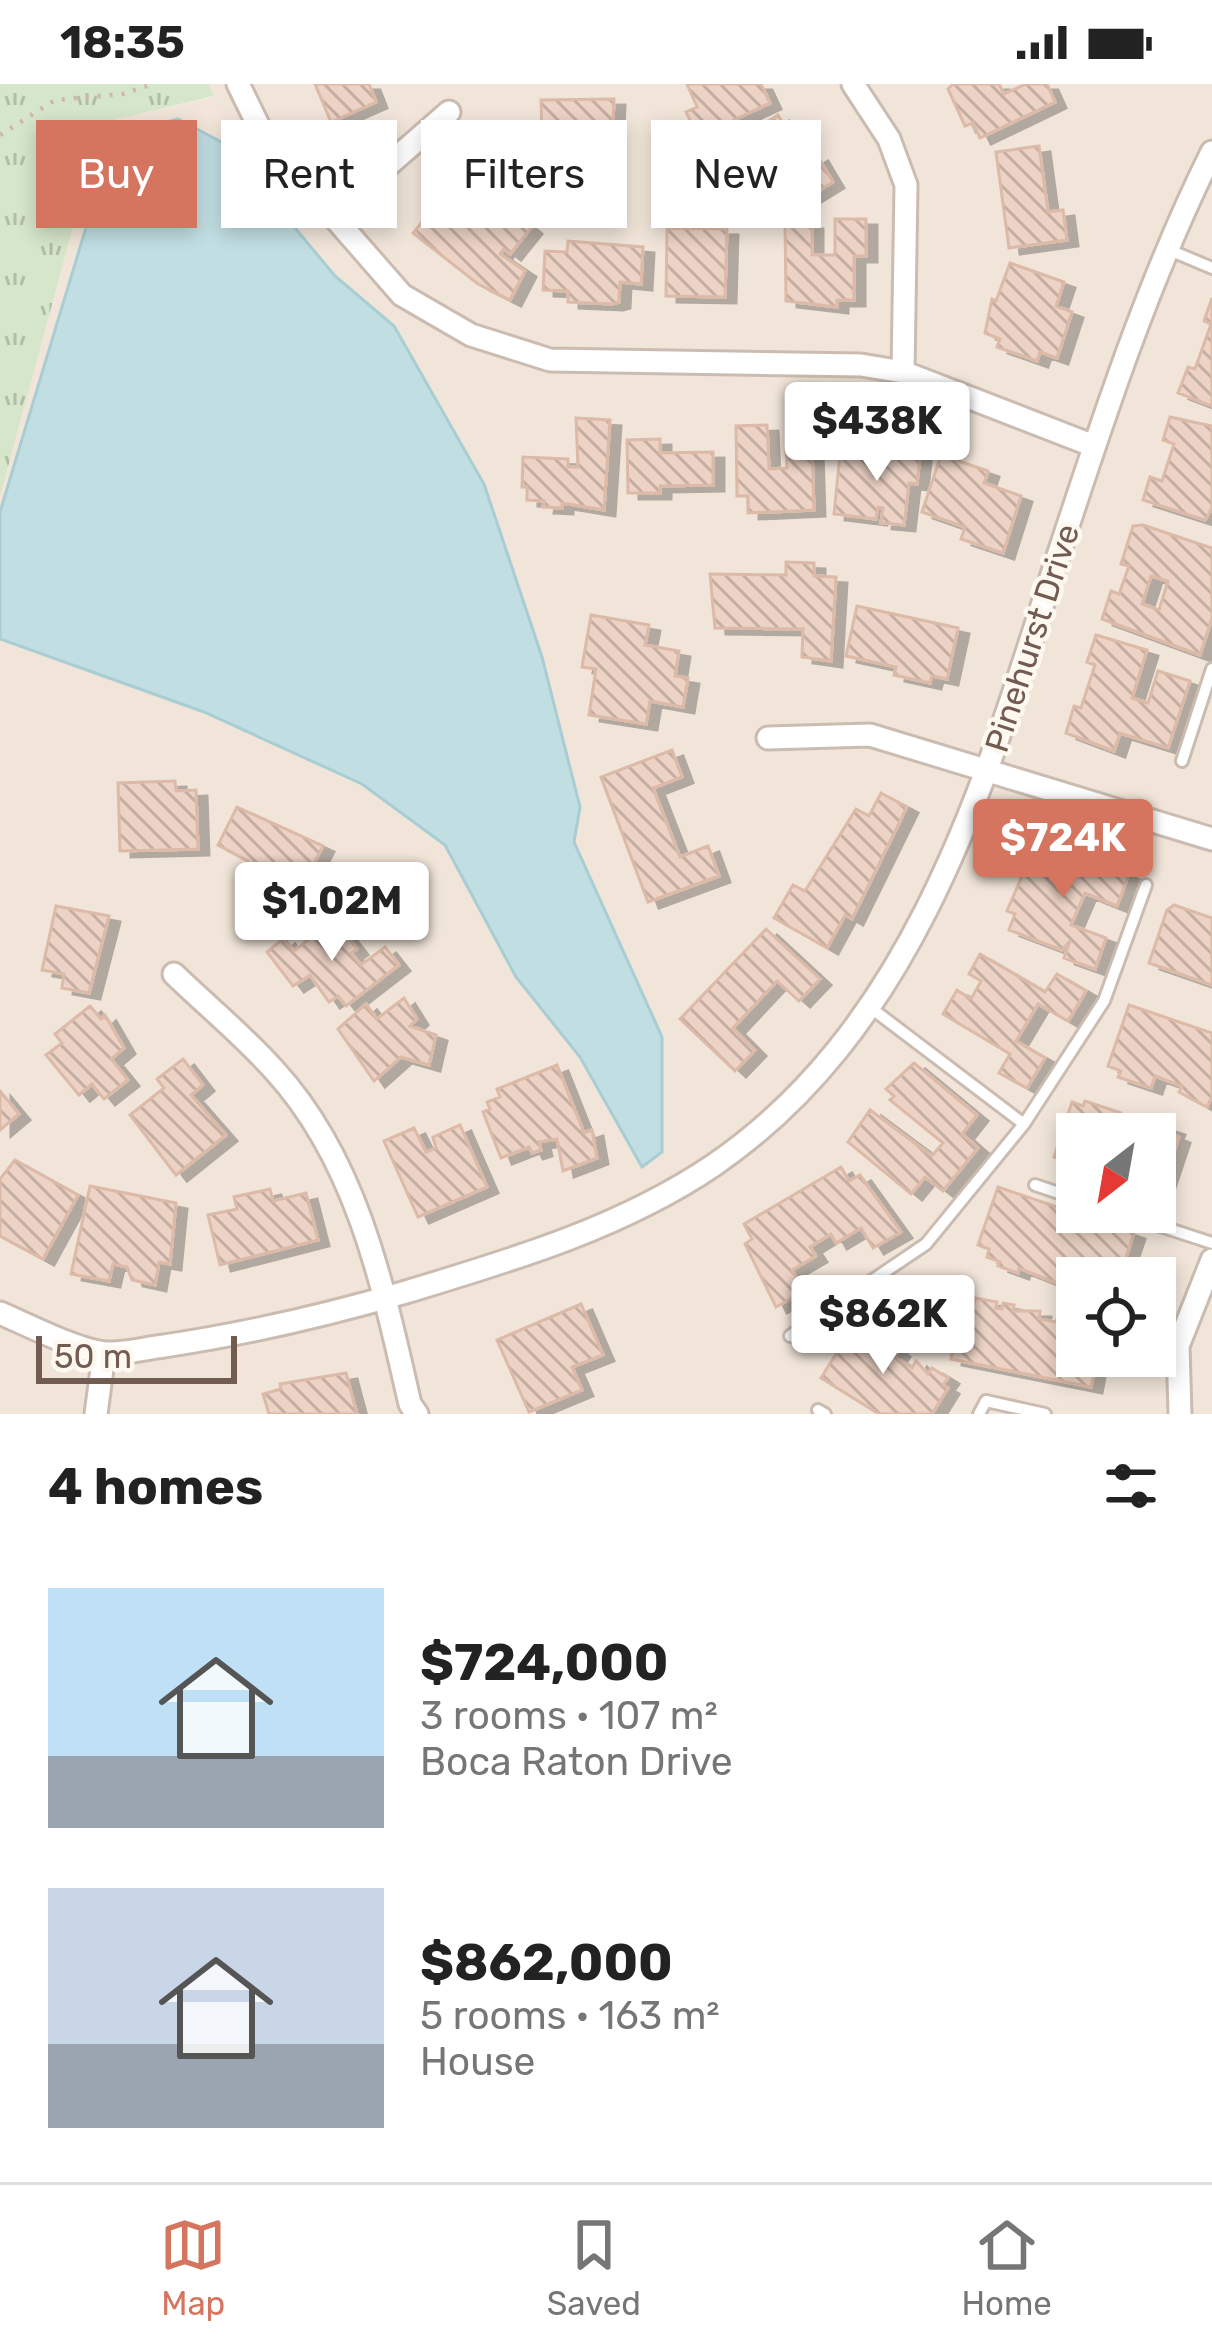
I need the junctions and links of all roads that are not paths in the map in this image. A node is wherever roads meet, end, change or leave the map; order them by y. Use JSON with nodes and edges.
{"nodes":[{"id":1,"x":238,"y":84,"type":"edge"},
{"id":2,"x":853,"y":84,"type":"edge"},
{"id":3,"x":449,"y":112,"type":"dead end"},
{"id":4,"x":256,"y":120,"type":"edge"},
{"id":5,"x":1212,"y":152,"type":"edge"},
{"id":6,"x":397,"y":157,"type":"edge"},
{"id":7,"x":343,"y":228,"type":"edge"},
{"id":8,"x":1164,"y":248,"type":"junction"},
{"id":9,"x":1212,"y":268,"type":"edge"},
{"id":10,"x":903,"y":372,"type":"junction"},
{"id":11,"x":1094,"y":446,"type":"junction"},
{"id":12,"x":1212,"y":669,"type":"edge"},
{"id":13,"x":769,"y":738,"type":"dead end"},
{"id":14,"x":1182,"y":761,"type":"dead end"},
{"id":15,"x":989,"y":770,"type":"junction"},
{"id":16,"x":1212,"y":839,"type":"edge"},
{"id":17,"x":1146,"y":885,"type":"dead end"},
{"id":18,"x":173,"y":974,"type":"dead end"},
{"id":19,"x":871,"y":1008,"type":"junction"},
{"id":20,"x":1024,"y":1124,"type":"junction"},
{"id":21,"x":1035,"y":1185,"type":"dead end"},
{"id":22,"x":1056,"y":1192,"type":"edge"},
{"id":23,"x":1176,"y":1232,"type":"edge"},
{"id":24,"x":1212,"y":1244,"type":"edge"},
{"id":25,"x":1212,"y":1260,"type":"edge"},
{"id":26,"x":386,"y":1298,"type":"junction"},
{"id":27,"x":0,"y":1313,"type":"edge"},
{"id":28,"x":790,"y":1336,"type":"dead end"},
{"id":29,"x":104,"y":1354,"type":"junction"},
{"id":30,"x":96,"y":1414,"type":"edge"},
{"id":31,"x":417,"y":1414,"type":"edge"},
{"id":32,"x":979,"y":1414,"type":"edge"},
{"id":33,"x":1045,"y":1414,"type":"edge"},
{"id":34,"x":1180,"y":1414,"type":"edge"}],
"edges":[{"from":1,"to":4,"type":"street"},
{"from":2,"to":10,"type":"street"},
{"from":3,"to":6,"type":"street"},
{"from":5,"to":8,"type":"street","name":"Pinehurst Drive"},
{"from":7,"to":10,"type":"street"},
{"from":8,"to":9,"type":"lane"},
{"from":8,"to":11,"type":"street","name":"Pinehurst Drive"},
{"from":10,"to":11,"type":"street"},
{"from":11,"to":15,"type":"street","name":"Pinehurst Drive"},
{"from":12,"to":14,"type":"lane"},
{"from":13,"to":15,"type":"street"},
{"from":15,"to":16,"type":"street"},
{"from":15,"to":19,"type":"street","name":"Pinehurst Drive"},
{"from":17,"to":20,"type":"lane"},
{"from":18,"to":26,"type":"street"},
{"from":19,"to":20,"type":"lane"},
{"from":19,"to":26,"type":"street","name":"Pinehurst Drive"},
{"from":20,"to":28,"type":"lane"},
{"from":21,"to":22,"type":"lane"},
{"from":23,"to":24,"type":"lane"},
{"from":25,"to":34,"type":"street"},
{"from":26,"to":29,"type":"street","name":"Pinehurst Drive"},
{"from":26,"to":31,"type":"street"},
{"from":27,"to":29,"type":"street","name":"Pinehurst Drive"},
{"from":29,"to":30,"type":"street"},
{"from":32,"to":33,"type":"lane"}]}
